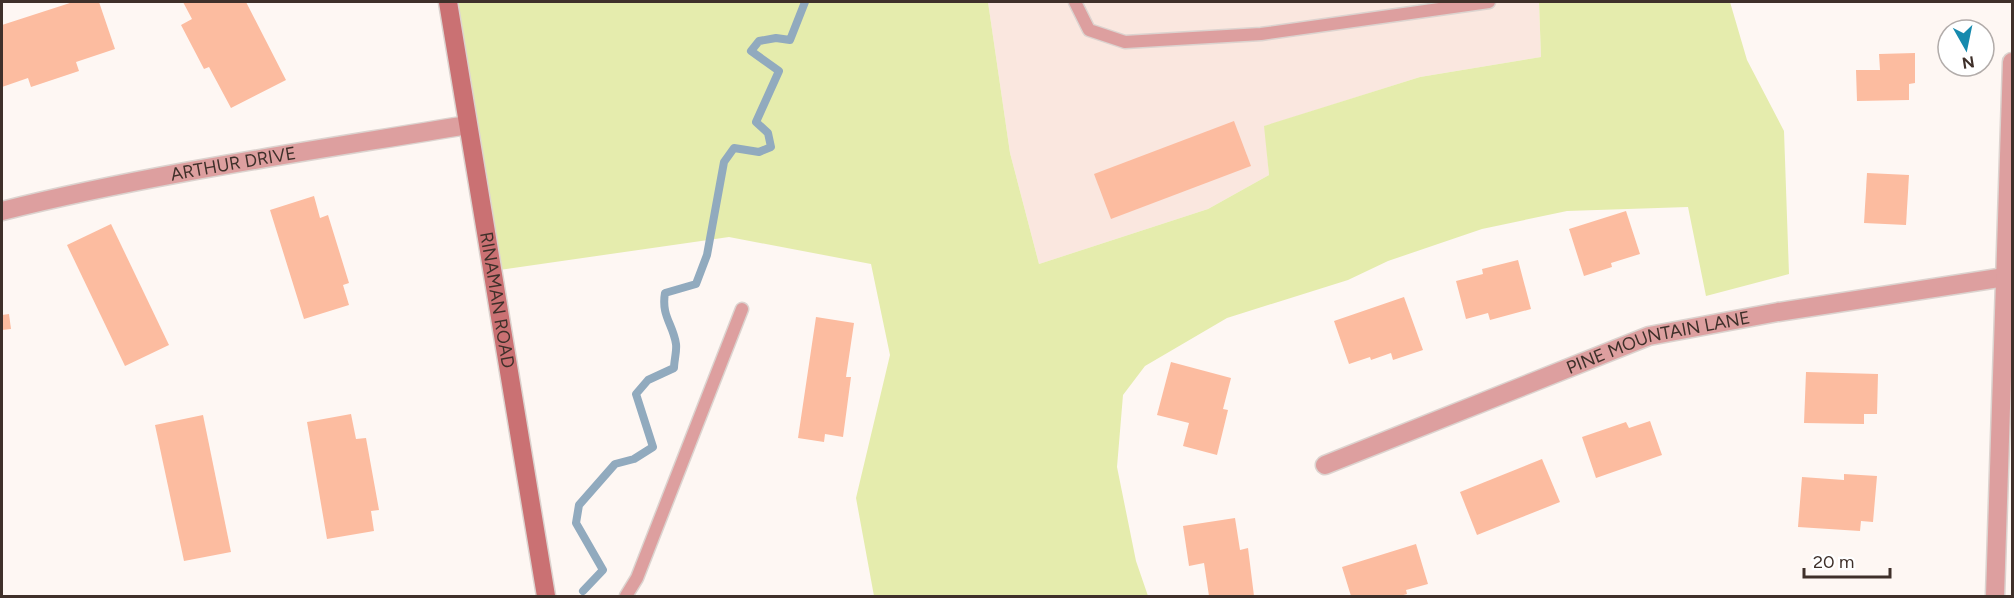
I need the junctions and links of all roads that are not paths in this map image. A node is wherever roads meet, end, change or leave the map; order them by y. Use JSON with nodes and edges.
{"nodes":[{"id":1,"x":448,"y":2,"type":"edge"},
{"id":2,"x":1075,"y":2,"type":"edge"},
{"id":3,"x":1489,"y":2,"type":"edge"},
{"id":4,"x":2013,"y":62,"type":"edge"},
{"id":5,"x":467,"y":125,"type":"junction"},
{"id":6,"x":2,"y":211,"type":"edge"},
{"id":7,"x":2006,"y":278,"type":"junction"},
{"id":8,"x":742,"y":309,"type":"dead end"},
{"id":9,"x":1325,"y":465,"type":"dead end"},
{"id":10,"x":546,"y":597,"type":"edge"},
{"id":11,"x":626,"y":597,"type":"edge"},
{"id":12,"x":1995,"y":597,"type":"edge"}],
"edges":[{"from":1,"to":5,"type":"street","name":"RINAMAN ROAD"},
{"from":2,"to":3,"type":"lane"},
{"from":4,"to":7,"type":"street"},
{"from":5,"to":6,"type":"street","name":"ARTHUR DRIVE"},
{"from":5,"to":10,"type":"street","name":"RINAMAN ROAD"},
{"from":7,"to":9,"type":"street","name":"PINE MOUNTAIN LANE"},
{"from":7,"to":12,"type":"street"},
{"from":8,"to":11,"type":"lane"}]}
